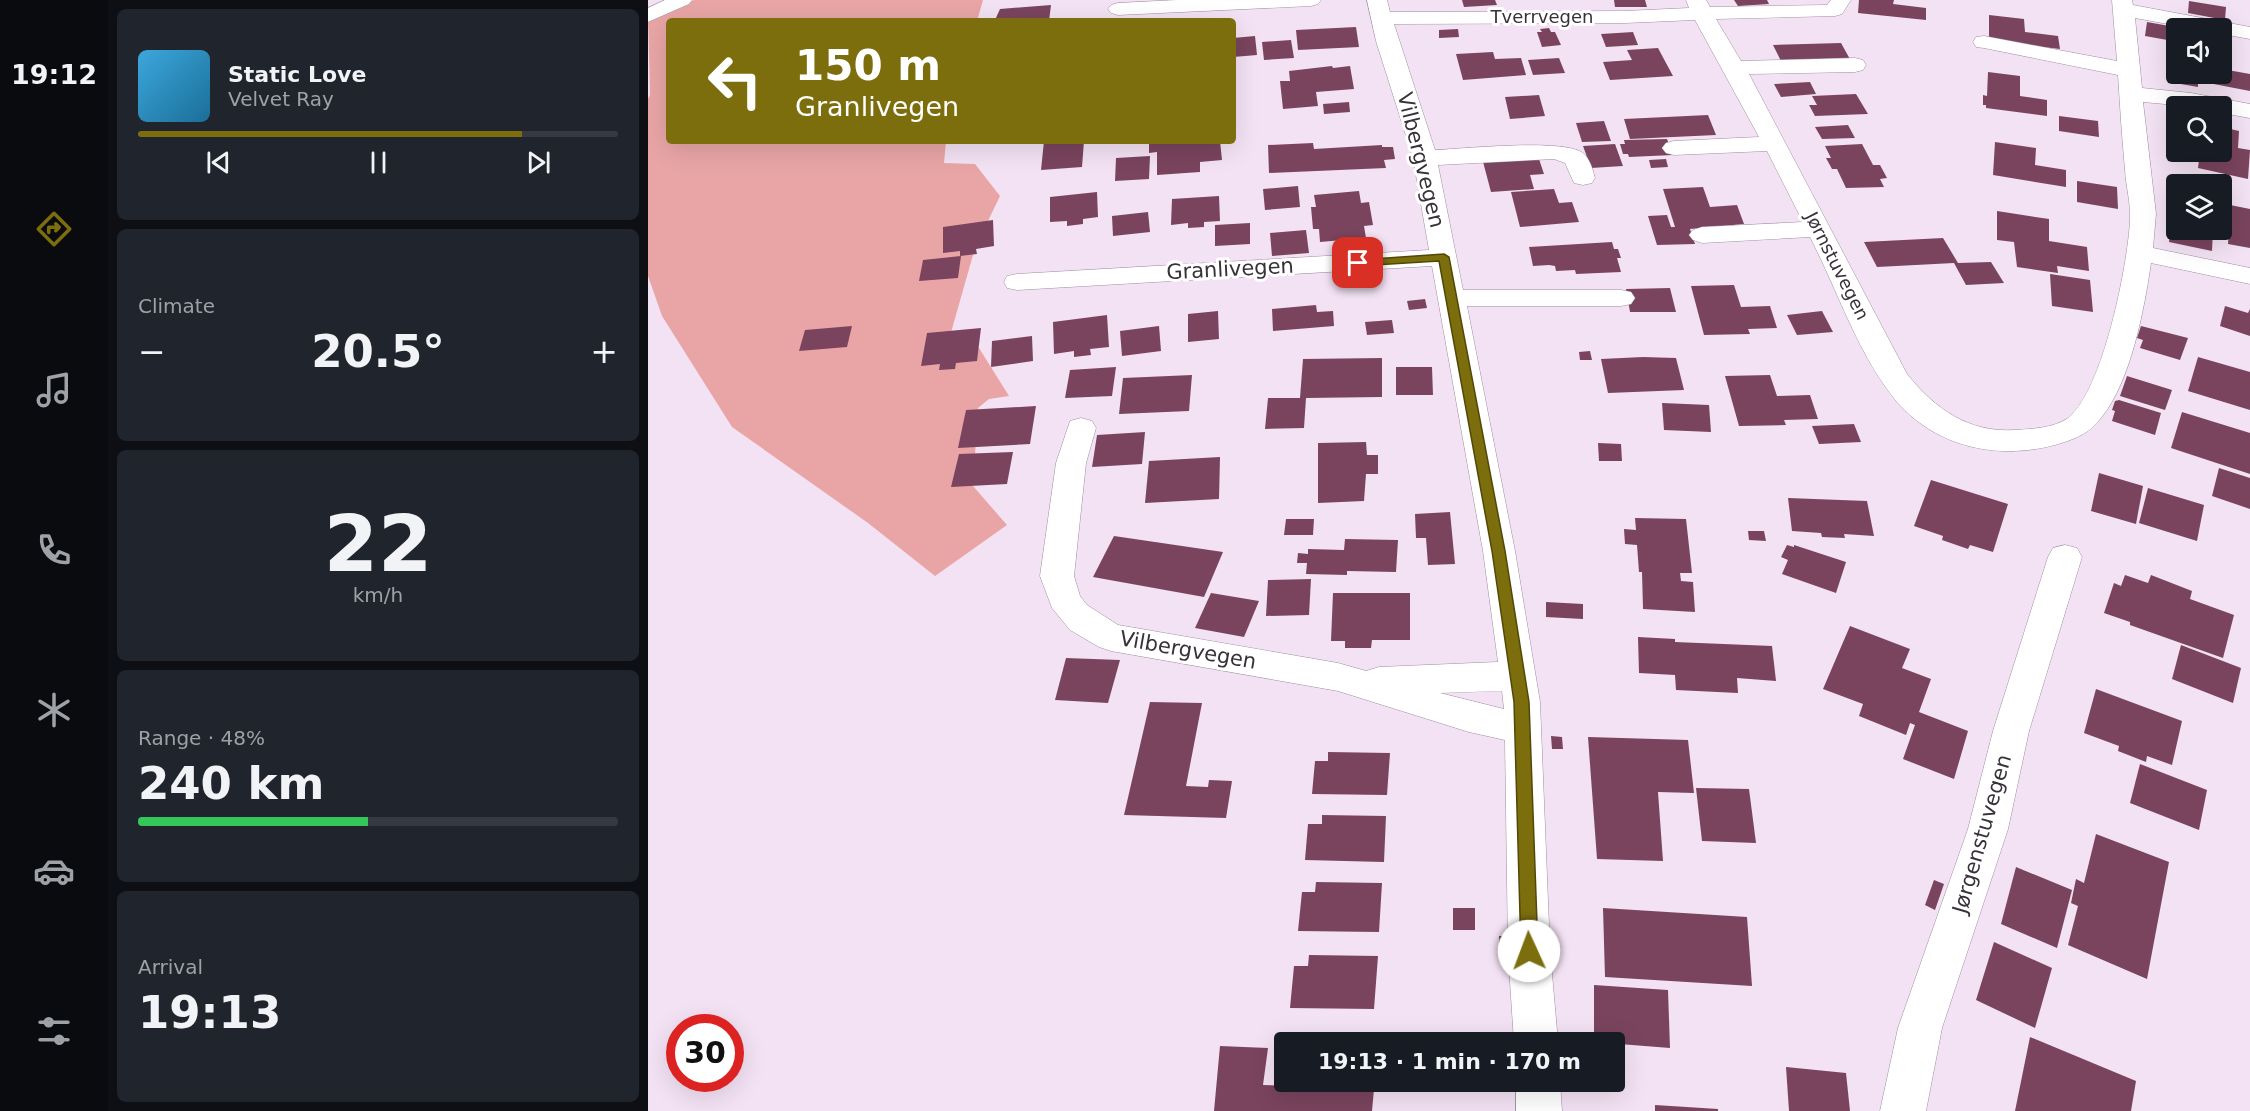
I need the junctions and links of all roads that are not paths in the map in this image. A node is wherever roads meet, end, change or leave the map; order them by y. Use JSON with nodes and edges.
{"nodes":[{"id":1,"x":682,"y":0,"type":"edge"},
{"id":2,"x":1311,"y":0,"type":"edge"},
{"id":3,"x":1841,"y":0,"type":"edge"},
{"id":4,"x":1700,"y":7,"type":"edge"},
{"id":5,"x":1379,"y":9,"type":"edge"},
{"id":6,"x":1118,"y":10,"type":"edge"},
{"id":7,"x":2124,"y":14,"type":"edge"},
{"id":8,"x":648,"y":16,"type":"edge"},
{"id":9,"x":2250,"y":33,"type":"edge"},
{"id":10,"x":1984,"y":42,"type":"dead end"},
{"id":11,"x":1855,"y":65,"type":"dead end"},
{"id":12,"x":1734,"y":68,"type":"junction"},
{"id":13,"x":2131,"y":82,"type":"junction"},
{"id":14,"x":2250,"y":111,"type":"edge"},
{"id":15,"x":1774,"y":144,"type":"junction"},
{"id":16,"x":1674,"y":148,"type":"dead end"},
{"id":17,"x":1425,"y":158,"type":"junction"},
{"id":18,"x":1583,"y":178,"type":"dead end"},
{"id":19,"x":1819,"y":230,"type":"junction"},
{"id":20,"x":1702,"y":235,"type":"dead end"},
{"id":21,"x":2139,"y":253,"type":"junction"},
{"id":22,"x":1444,"y":257,"type":"junction"},
{"id":23,"x":2250,"y":276,"type":"edge"},
{"id":24,"x":1017,"y":282,"type":"dead end"},
{"id":25,"x":1452,"y":298,"type":"junction"},
{"id":26,"x":1621,"y":298,"type":"dead end"},
{"id":27,"x":1081,"y":428,"type":"dead end"},
{"id":28,"x":2065,"y":557,"type":"dead end"},
{"id":29,"x":1517,"y":676,"type":"junction"},
{"id":30,"x":1356,"y":682,"type":"junction"},
{"id":31,"x":1521,"y":726,"type":"junction"},
{"id":32,"x":1535,"y":1032,"type":"edge"},
{"id":33,"x":1538,"y":1092,"type":"edge"},
{"id":34,"x":1539,"y":1111,"type":"edge"},
{"id":35,"x":1903,"y":1111,"type":"edge"}],
"edges":[{"from":1,"to":8,"type":"street"},
{"from":2,"to":6,"type":"street"},
{"from":3,"to":4,"type":"street","name":"Tverrvegen"},
{"from":4,"to":5,"type":"street","name":"Tverrvegen"},
{"from":4,"to":12,"type":"street","name":"Jørnstuvegen"},
{"from":5,"to":17,"type":"street","name":"Vilbergvegen"},
{"from":7,"to":9,"type":"street"},
{"from":7,"to":13,"type":"street","name":"Jørnstuvegen"},
{"from":10,"to":13,"type":"street"},
{"from":11,"to":12,"type":"street"},
{"from":12,"to":15,"type":"street","name":"Jørnstuvegen"},
{"from":13,"to":14,"type":"street"},
{"from":13,"to":21,"type":"street","name":"Jørnstuvegen"},
{"from":15,"to":16,"type":"street"},
{"from":15,"to":19,"type":"street","name":"Jørnstuvegen"},
{"from":17,"to":18,"type":"street"},
{"from":17,"to":22,"type":"street","name":"Vilbergvegen"},
{"from":19,"to":20,"type":"street"},
{"from":19,"to":21,"type":"street","name":"Jørnstuvegen"},
{"from":21,"to":23,"type":"street"},
{"from":22,"to":24,"type":"street","name":"Granlivegen"},
{"from":22,"to":25,"type":"street","name":"Vilbergvegen"},
{"from":25,"to":26,"type":"street"},
{"from":25,"to":29,"type":"street","name":"Vilbergvegen"},
{"from":27,"to":30,"type":"street","name":"Vilbergvegen"},
{"from":28,"to":35,"type":"street","name":"Jørgenstuvegen"},
{"from":29,"to":30,"type":"street","name":"Vilbergvegen"},
{"from":29,"to":31,"type":"street","name":"Vilbergvegen"},
{"from":30,"to":31,"type":"street","name":"Vilbergvegen"},
{"from":31,"to":32,"type":"street","name":"Vilbergvegen"},
{"from":33,"to":34,"type":"street"}]}
